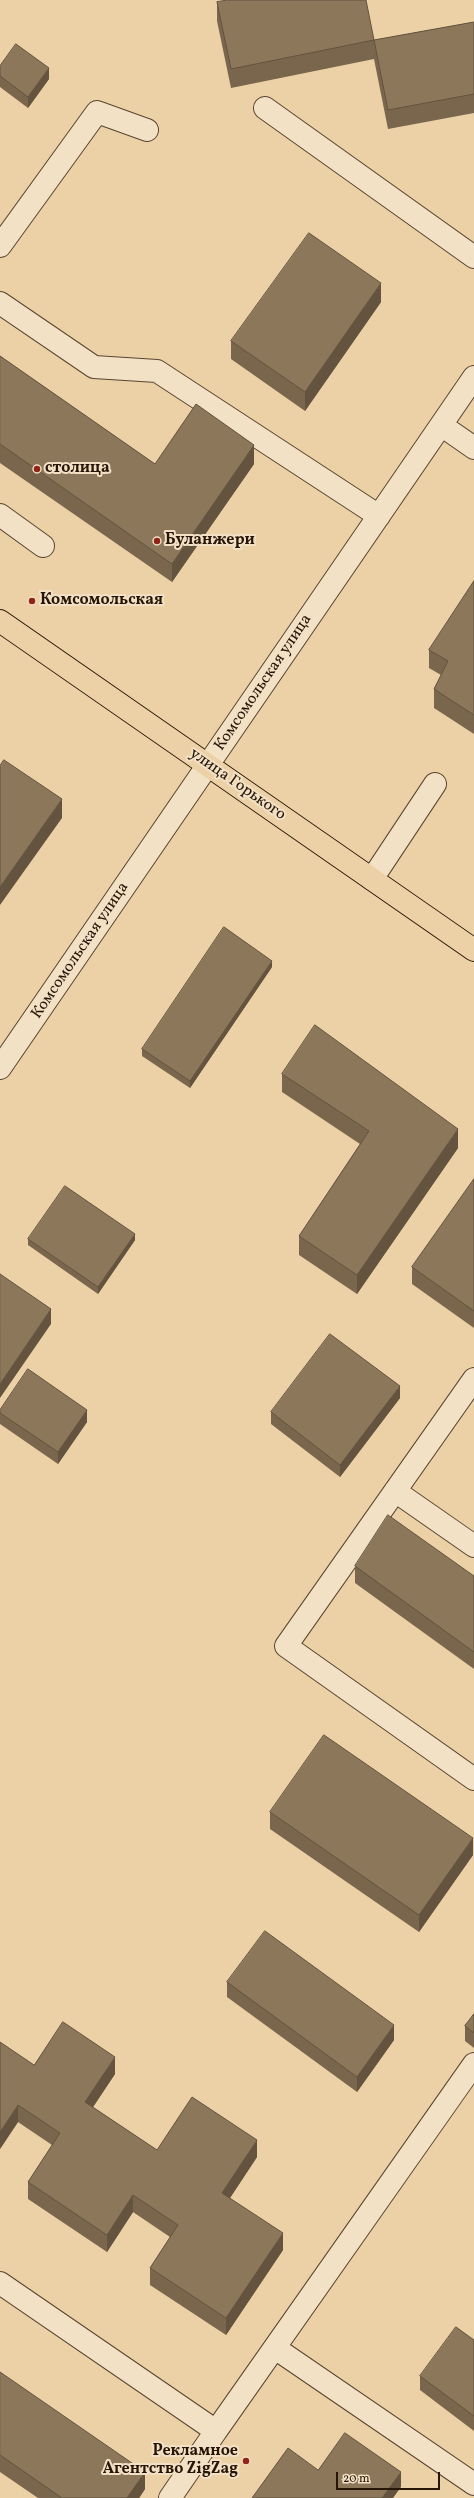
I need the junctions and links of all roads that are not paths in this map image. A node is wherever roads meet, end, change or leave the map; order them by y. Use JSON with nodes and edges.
{"nodes":[{"id":1,"x":266,"y":108,"type":"dead end"},
{"id":2,"x":147,"y":130,"type":"dead end"},
{"id":3,"x":0,"y":246,"type":"edge"},
{"id":4,"x":474,"y":257,"type":"edge"},
{"id":5,"x":0,"y":303,"type":"edge"},
{"id":6,"x":474,"y":377,"type":"edge"},
{"id":7,"x":441,"y":426,"type":"junction"},
{"id":8,"x":474,"y":448,"type":"edge"},
{"id":9,"x":0,"y":515,"type":"edge"},
{"id":10,"x":379,"y":516,"type":"junction"},
{"id":11,"x":43,"y":546,"type":"dead end"},
{"id":12,"x":0,"y":621,"type":"edge"},
{"id":13,"x":208,"y":765,"type":"junction"},
{"id":14,"x":435,"y":784,"type":"dead end"},
{"id":15,"x":372,"y":879,"type":"junction"},
{"id":16,"x":474,"y":950,"type":"edge"},
{"id":17,"x":0,"y":1068,"type":"edge"},
{"id":18,"x":474,"y":1379,"type":"edge"},
{"id":19,"x":395,"y":1491,"type":"junction"},
{"id":20,"x":474,"y":1546,"type":"edge"},
{"id":21,"x":474,"y":1779,"type":"edge"},
{"id":22,"x":474,"y":2064,"type":"edge"},
{"id":23,"x":0,"y":2283,"type":"edge"},
{"id":24,"x":275,"y":2348,"type":"junction"},
{"id":25,"x":216,"y":2431,"type":"junction"},
{"id":26,"x":474,"y":2484,"type":"edge"},
{"id":27,"x":170,"y":2498,"type":"edge"}],
"edges":[{"from":1,"to":4,"type":"street"},
{"from":2,"to":3,"type":"street"},
{"from":5,"to":10,"type":"street"},
{"from":6,"to":7,"type":"street","name":"Комсомольская улица"},
{"from":7,"to":8,"type":"street"},
{"from":7,"to":10,"type":"street","name":"Комсомольская улица"},
{"from":9,"to":11,"type":"street"},
{"from":10,"to":13,"type":"street","name":"Комсомольская улица"},
{"from":12,"to":13,"type":"main road","name":"улица Горького"},
{"from":13,"to":15,"type":"main road","name":"улица Горького"},
{"from":13,"to":17,"type":"street","name":"Комсомольская улица"},
{"from":14,"to":15,"type":"street"},
{"from":15,"to":16,"type":"main road","name":"улица Горького"},
{"from":18,"to":19,"type":"street"},
{"from":19,"to":20,"type":"street"},
{"from":19,"to":21,"type":"street"},
{"from":22,"to":24,"type":"street"},
{"from":23,"to":25,"type":"street"},
{"from":24,"to":25,"type":"street"},
{"from":24,"to":26,"type":"street"},
{"from":25,"to":27,"type":"street"}]}
